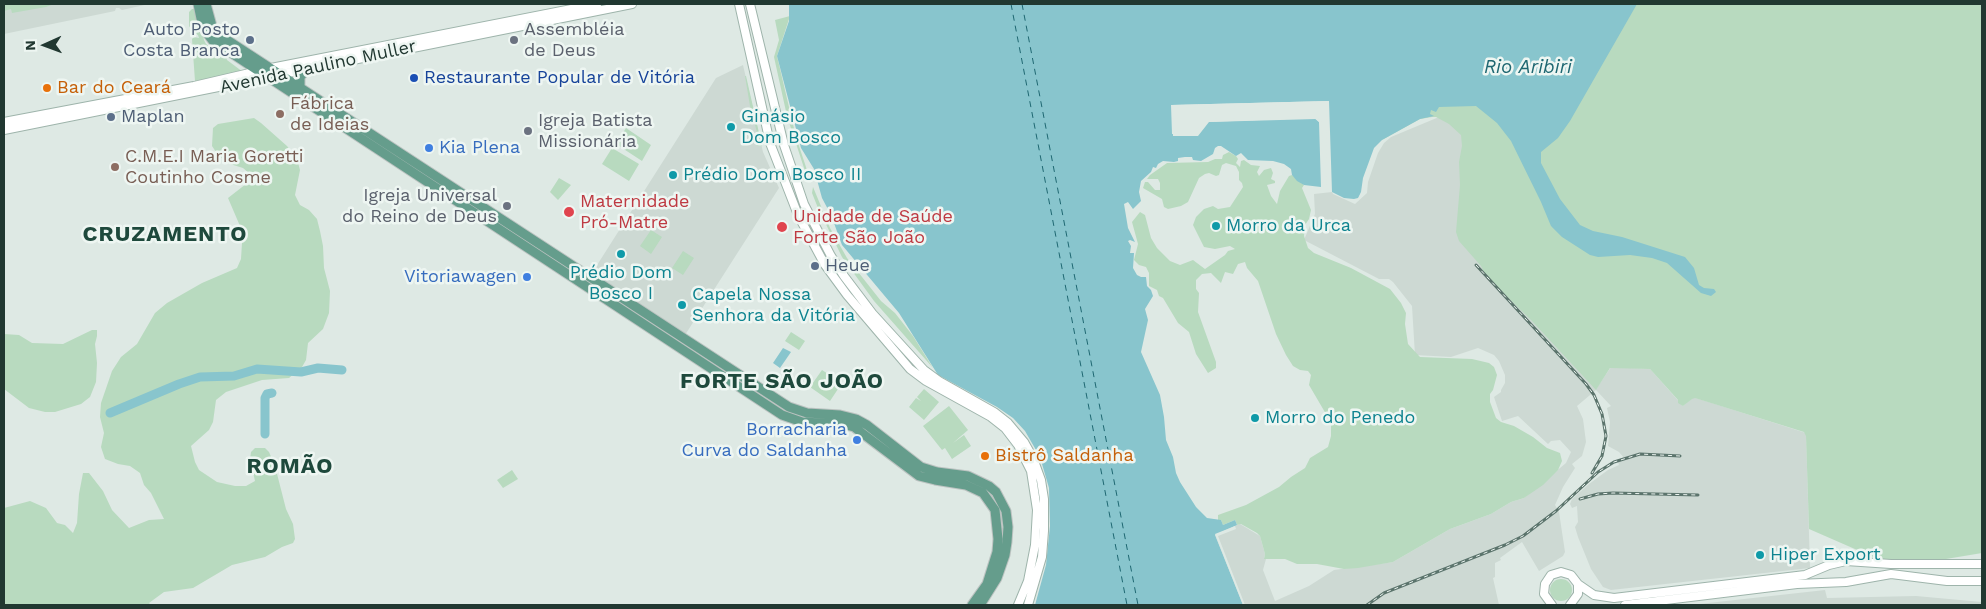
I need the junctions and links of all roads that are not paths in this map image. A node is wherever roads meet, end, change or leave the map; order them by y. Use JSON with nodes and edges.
{"nodes":[{"id":1,"x":201,"y":4,"type":"edge"},
{"id":2,"x":597,"y":4,"type":"edge"},
{"id":3,"x":632,"y":4,"type":"edge"},
{"id":4,"x":739,"y":4,"type":"edge"},
{"id":5,"x":750,"y":4,"type":"edge"},
{"id":6,"x":471,"y":32,"type":"junction"},
{"id":7,"x":449,"y":36,"type":"junction"},
{"id":8,"x":271,"y":68,"type":"junction"},
{"id":9,"x":306,"y":70,"type":"junction"},
{"id":10,"x":258,"y":71,"type":"junction"},
{"id":11,"x":281,"y":74,"type":"junction"},
{"id":12,"x":266,"y":77,"type":"junction"},
{"id":13,"x":300,"y":86,"type":"junction"},
{"id":14,"x":4,"y":122,"type":"edge"},
{"id":15,"x":4,"y":130,"type":"edge"},
{"id":16,"x":579,"y":269,"type":"junction"},
{"id":17,"x":578,"y":281,"type":"junction"},
{"id":18,"x":1982,"y":564,"type":"edge"},
{"id":19,"x":1982,"y":581,"type":"edge"},
{"id":20,"x":1578,"y":584,"type":"junction"},
{"id":21,"x":972,"y":605,"type":"edge"},
{"id":22,"x":980,"y":605,"type":"edge"},
{"id":23,"x":1018,"y":605,"type":"edge"},
{"id":24,"x":1028,"y":605,"type":"edge"},
{"id":25,"x":1552,"y":605,"type":"edge"},
{"id":26,"x":1570,"y":605,"type":"edge"},
{"id":27,"x":1625,"y":605,"type":"edge"}],
"edges":[{"from":1,"to":8,"type":"main road"},
{"from":1,"to":10,"type":"main road"},
{"from":2,"to":6,"type":"main road","name":"Avenida Paulino Muller"},
{"from":3,"to":6,"type":"main road","name":"Avenida Paulino Muller"},
{"from":4,"to":23,"type":"main road"},
{"from":5,"to":24,"type":"main road"},
{"from":6,"to":7,"type":"main road","name":"Avenida Paulino Muller"},
{"from":7,"to":8,"type":"main road","name":"Avenida Paulino Muller"},
{"from":7,"to":9,"type":"main road","name":"Avenida Paulino Muller"},
{"from":8,"to":10,"type":"main road","name":"Avenida Paulino Muller"},
{"from":8,"to":11,"type":"main road"},
{"from":9,"to":11,"type":"main road","name":"Avenida Paulino Muller"},
{"from":9,"to":13,"type":"main road"},
{"from":10,"to":12,"type":"main road"},
{"from":10,"to":14,"type":"main road","name":"Avenida Paulino Muller"},
{"from":11,"to":12,"type":"main road","name":"Avenida Paulino Muller"},
{"from":11,"to":13,"type":"main road"},
{"from":12,"to":15,"type":"main road","name":"Avenida Paulino Muller"},
{"from":12,"to":17,"type":"main road"},
{"from":13,"to":16,"type":"main road"},
{"from":16,"to":17,"type":"main road"},
{"from":16,"to":22,"type":"main road"},
{"from":17,"to":21,"type":"main road"},
{"from":18,"to":20,"type":"main road"},
{"from":19,"to":27,"type":"main road"},
{"from":20,"to":25,"type":"main road"},
{"from":20,"to":26,"type":"main road"}]}
